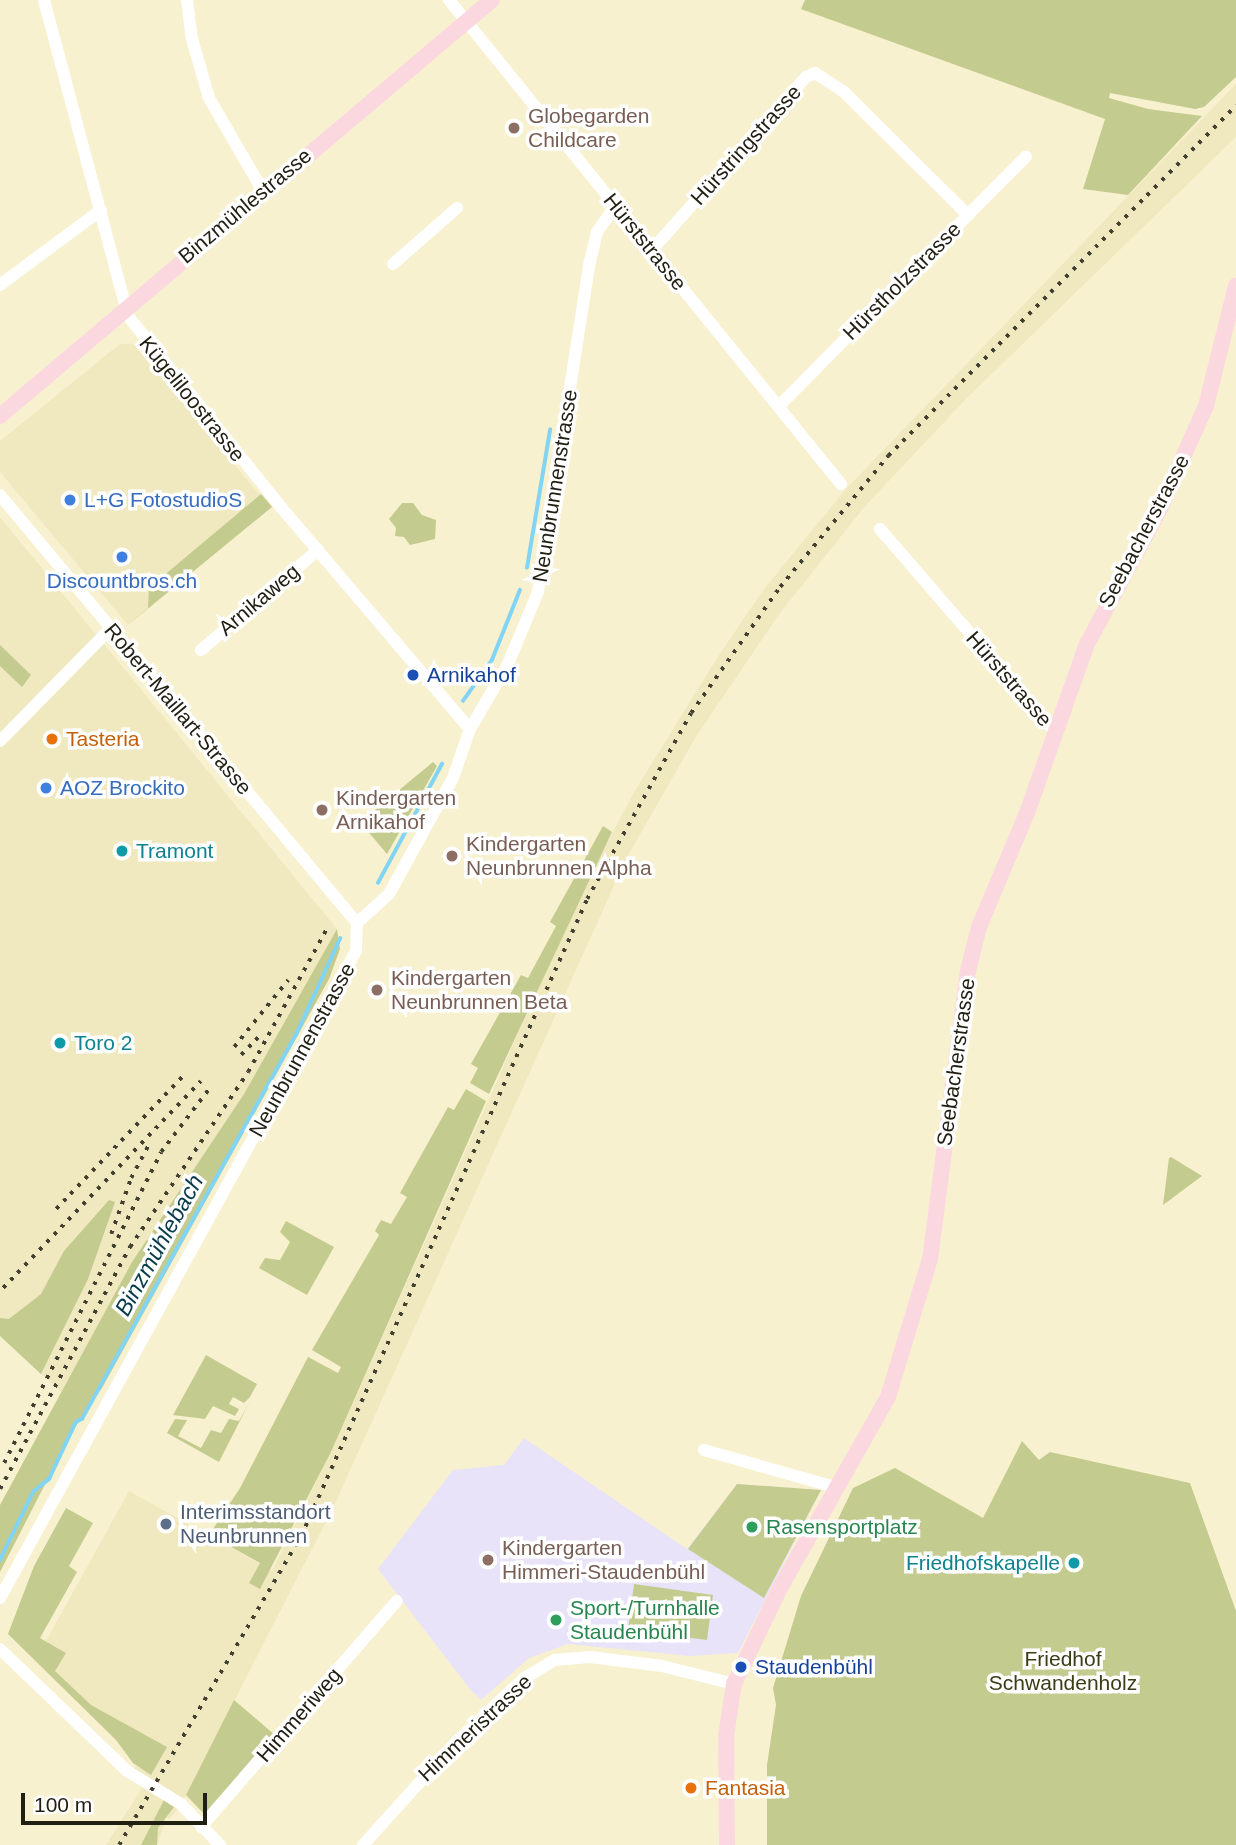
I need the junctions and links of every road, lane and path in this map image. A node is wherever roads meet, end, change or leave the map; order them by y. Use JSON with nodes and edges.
{"nodes":[{"id":1,"x":44,"y":0,"type":"edge"},
{"id":2,"x":187,"y":0,"type":"edge"},
{"id":3,"x":449,"y":0,"type":"edge"},
{"id":4,"x":492,"y":0,"type":"edge"},
{"id":5,"x":466,"y":22,"type":"junction"},
{"id":6,"x":1026,"y":156,"type":"dead end"},
{"id":7,"x":263,"y":191,"type":"junction"},
{"id":8,"x":615,"y":206,"type":"junction"},
{"id":9,"x":457,"y":208,"type":"dead end"},
{"id":10,"x":101,"y":210,"type":"junction"},
{"id":11,"x":968,"y":215,"type":"junction"},
{"id":12,"x":652,"y":251,"type":"junction"},
{"id":13,"x":393,"y":264,"type":"dead end"},
{"id":14,"x":0,"y":285,"type":"edge"},
{"id":15,"x":1236,"y":286,"type":"edge"},
{"id":16,"x":127,"y":305,"type":"junction"},
{"id":17,"x":779,"y":406,"type":"junction"},
{"id":18,"x":0,"y":416,"type":"edge"},
{"id":19,"x":841,"y":484,"type":"dead end"},
{"id":20,"x":0,"y":495,"type":"edge"},
{"id":21,"x":880,"y":529,"type":"dead end"},
{"id":22,"x":318,"y":550,"type":"junction"},
{"id":23,"x":110,"y":629,"type":"junction"},
{"id":24,"x":201,"y":650,"type":"dead end"},
{"id":25,"x":470,"y":729,"type":"junction"},
{"id":26,"x":1056,"y":733,"type":"junction"},
{"id":27,"x":0,"y":741,"type":"edge"},
{"id":28,"x":358,"y":923,"type":"junction"},
{"id":29,"x":704,"y":1450,"type":"dead end"},
{"id":30,"x":838,"y":1488,"type":"junction"},
{"id":31,"x":0,"y":1598,"type":"edge"},
{"id":32,"x":397,"y":1601,"type":"dead end"},
{"id":33,"x":0,"y":1649,"type":"edge"},
{"id":34,"x":734,"y":1684,"type":"junction"},
{"id":35,"x":201,"y":1827,"type":"junction"},
{"id":36,"x":220,"y":1845,"type":"edge"},
{"id":37,"x":363,"y":1845,"type":"edge"},
{"id":38,"x":727,"y":1845,"type":"edge"}],
"edges":[{"from":1,"to":10,"type":"street","name":"Kügeliloostrasse"},
{"from":2,"to":7,"type":"street"},
{"from":3,"to":5,"type":"street","name":"Hürststrasse"},
{"from":4,"to":5,"type":"street","name":"Binzmühlestrasse"},
{"from":5,"to":7,"type":"street","name":"Binzmühlestrasse"},
{"from":5,"to":8,"type":"street","name":"Hürststrasse"},
{"from":6,"to":11,"type":"street","name":"Hürstholzstrasse"},
{"from":7,"to":16,"type":"street","name":"Binzmühlestrasse"},
{"from":8,"to":12,"type":"street","name":"Hürststrasse"},
{"from":8,"to":25,"type":"street","name":"Neunbrunnenstrasse"},
{"from":9,"to":13,"type":"street"},
{"from":10,"to":14,"type":"street"},
{"from":10,"to":16,"type":"street","name":"Kügeliloostrasse"},
{"from":11,"to":12,"type":"street","name":"Hürstringstrasse"},
{"from":11,"to":17,"type":"street","name":"Hürstholzstrasse"},
{"from":12,"to":17,"type":"street","name":"Hürststrasse"},
{"from":15,"to":26,"type":"street","name":"Seebacherstrasse"},
{"from":16,"to":18,"type":"street","name":"Binzmühlestrasse"},
{"from":16,"to":22,"type":"street","name":"Kügeliloostrasse"},
{"from":17,"to":19,"type":"street","name":"Hürststrasse"},
{"from":20,"to":23,"type":"street","name":"Robert-Maillart-Strasse"},
{"from":21,"to":26,"type":"street","name":"Hürststrasse"},
{"from":22,"to":24,"type":"street","name":"Arnikaweg"},
{"from":22,"to":25,"type":"street","name":"Kügeliloostrasse"},
{"from":23,"to":27,"type":"street"},
{"from":23,"to":28,"type":"street","name":"Robert-Maillart-Strasse"},
{"from":25,"to":28,"type":"street","name":"Neunbrunnenstrasse"},
{"from":26,"to":30,"type":"street","name":"Seebacherstrasse"},
{"from":28,"to":31,"type":"street","name":"Neunbrunnenstrasse"},
{"from":29,"to":30,"type":"street"},
{"from":30,"to":34,"type":"street","name":"Seebacherstrasse"},
{"from":32,"to":35,"type":"street","name":"Himmeriweg"},
{"from":33,"to":35,"type":"street"},
{"from":34,"to":37,"type":"street","name":"Himmeristrasse"},
{"from":34,"to":38,"type":"street","name":"Seebacherstrasse"},
{"from":35,"to":36,"type":"street"}]}
